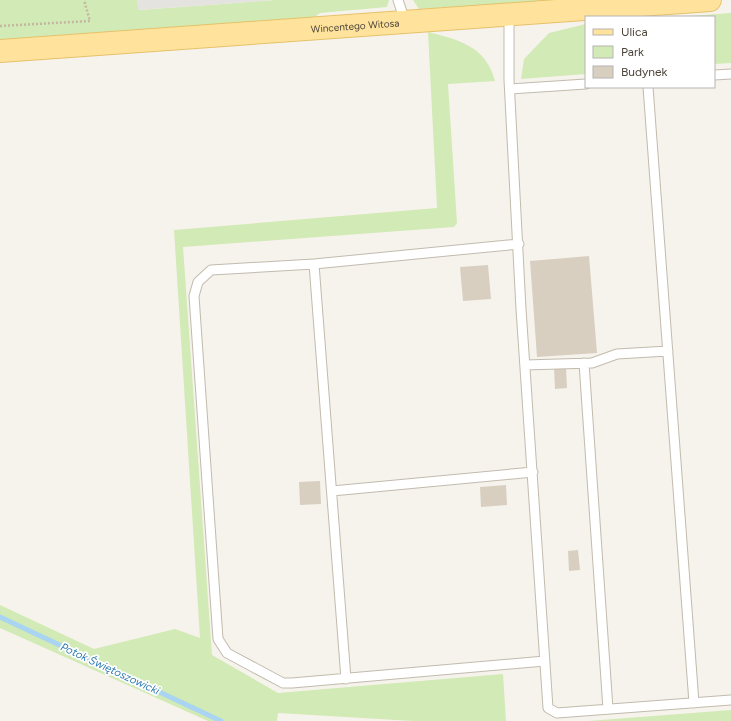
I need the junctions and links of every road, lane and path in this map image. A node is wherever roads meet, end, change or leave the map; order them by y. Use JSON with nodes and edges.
{"nodes":[{"id":1,"x":84,"y":0,"type":"edge"},
{"id":2,"x":398,"y":0,"type":"edge"},
{"id":3,"x":710,"y":0,"type":"edge"},
{"id":4,"x":509,"y":14,"type":"junction"},
{"id":5,"x":404,"y":21,"type":"junction"},
{"id":6,"x":0,"y":26,"type":"edge"},
{"id":7,"x":0,"y":51,"type":"edge"},
{"id":8,"x":731,"y":74,"type":"edge"},
{"id":9,"x":715,"y":75,"type":"edge"},
{"id":10,"x":585,"y":84,"type":"edge"},
{"id":11,"x":648,"y":88,"type":"edge"},
{"id":12,"x":510,"y":89,"type":"junction"},
{"id":13,"x":518,"y":244,"type":"junction"},
{"id":14,"x":314,"y":264,"type":"junction"},
{"id":15,"x":668,"y":351,"type":"junction"},
{"id":16,"x":584,"y":363,"type":"junction"},
{"id":17,"x":525,"y":365,"type":"junction"},
{"id":18,"x":533,"y":472,"type":"junction"},
{"id":19,"x":332,"y":491,"type":"junction"},
{"id":20,"x":545,"y":661,"type":"junction"},
{"id":21,"x":346,"y":679,"type":"junction"},
{"id":22,"x":731,"y":700,"type":"edge"},
{"id":23,"x":694,"y":703,"type":"junction"},
{"id":24,"x":608,"y":709,"type":"junction"}],
"edges":[{"from":1,"to":6,"type":"path"},
{"from":2,"to":5,"type":"lane"},
{"from":3,"to":4,"type":"main road","name":"Wincentego Witosa"},
{"from":4,"to":5,"type":"main road","name":"Wincentego Witosa"},
{"from":4,"to":12,"type":"lane"},
{"from":5,"to":7,"type":"main road","name":"Wincentego Witosa"},
{"from":8,"to":9,"type":"lane"},
{"from":10,"to":12,"type":"lane"},
{"from":11,"to":15,"type":"lane"},
{"from":12,"to":13,"type":"lane"},
{"from":13,"to":14,"type":"lane"},
{"from":13,"to":17,"type":"lane"},
{"from":14,"to":19,"type":"lane"},
{"from":14,"to":21,"type":"lane"},
{"from":15,"to":16,"type":"lane"},
{"from":15,"to":23,"type":"lane"},
{"from":16,"to":17,"type":"lane"},
{"from":16,"to":24,"type":"lane"},
{"from":17,"to":18,"type":"lane"},
{"from":18,"to":19,"type":"lane"},
{"from":18,"to":20,"type":"lane"},
{"from":19,"to":21,"type":"lane"},
{"from":20,"to":21,"type":"lane"},
{"from":20,"to":24,"type":"lane"},
{"from":22,"to":23,"type":"lane"},
{"from":23,"to":24,"type":"lane"}]}
